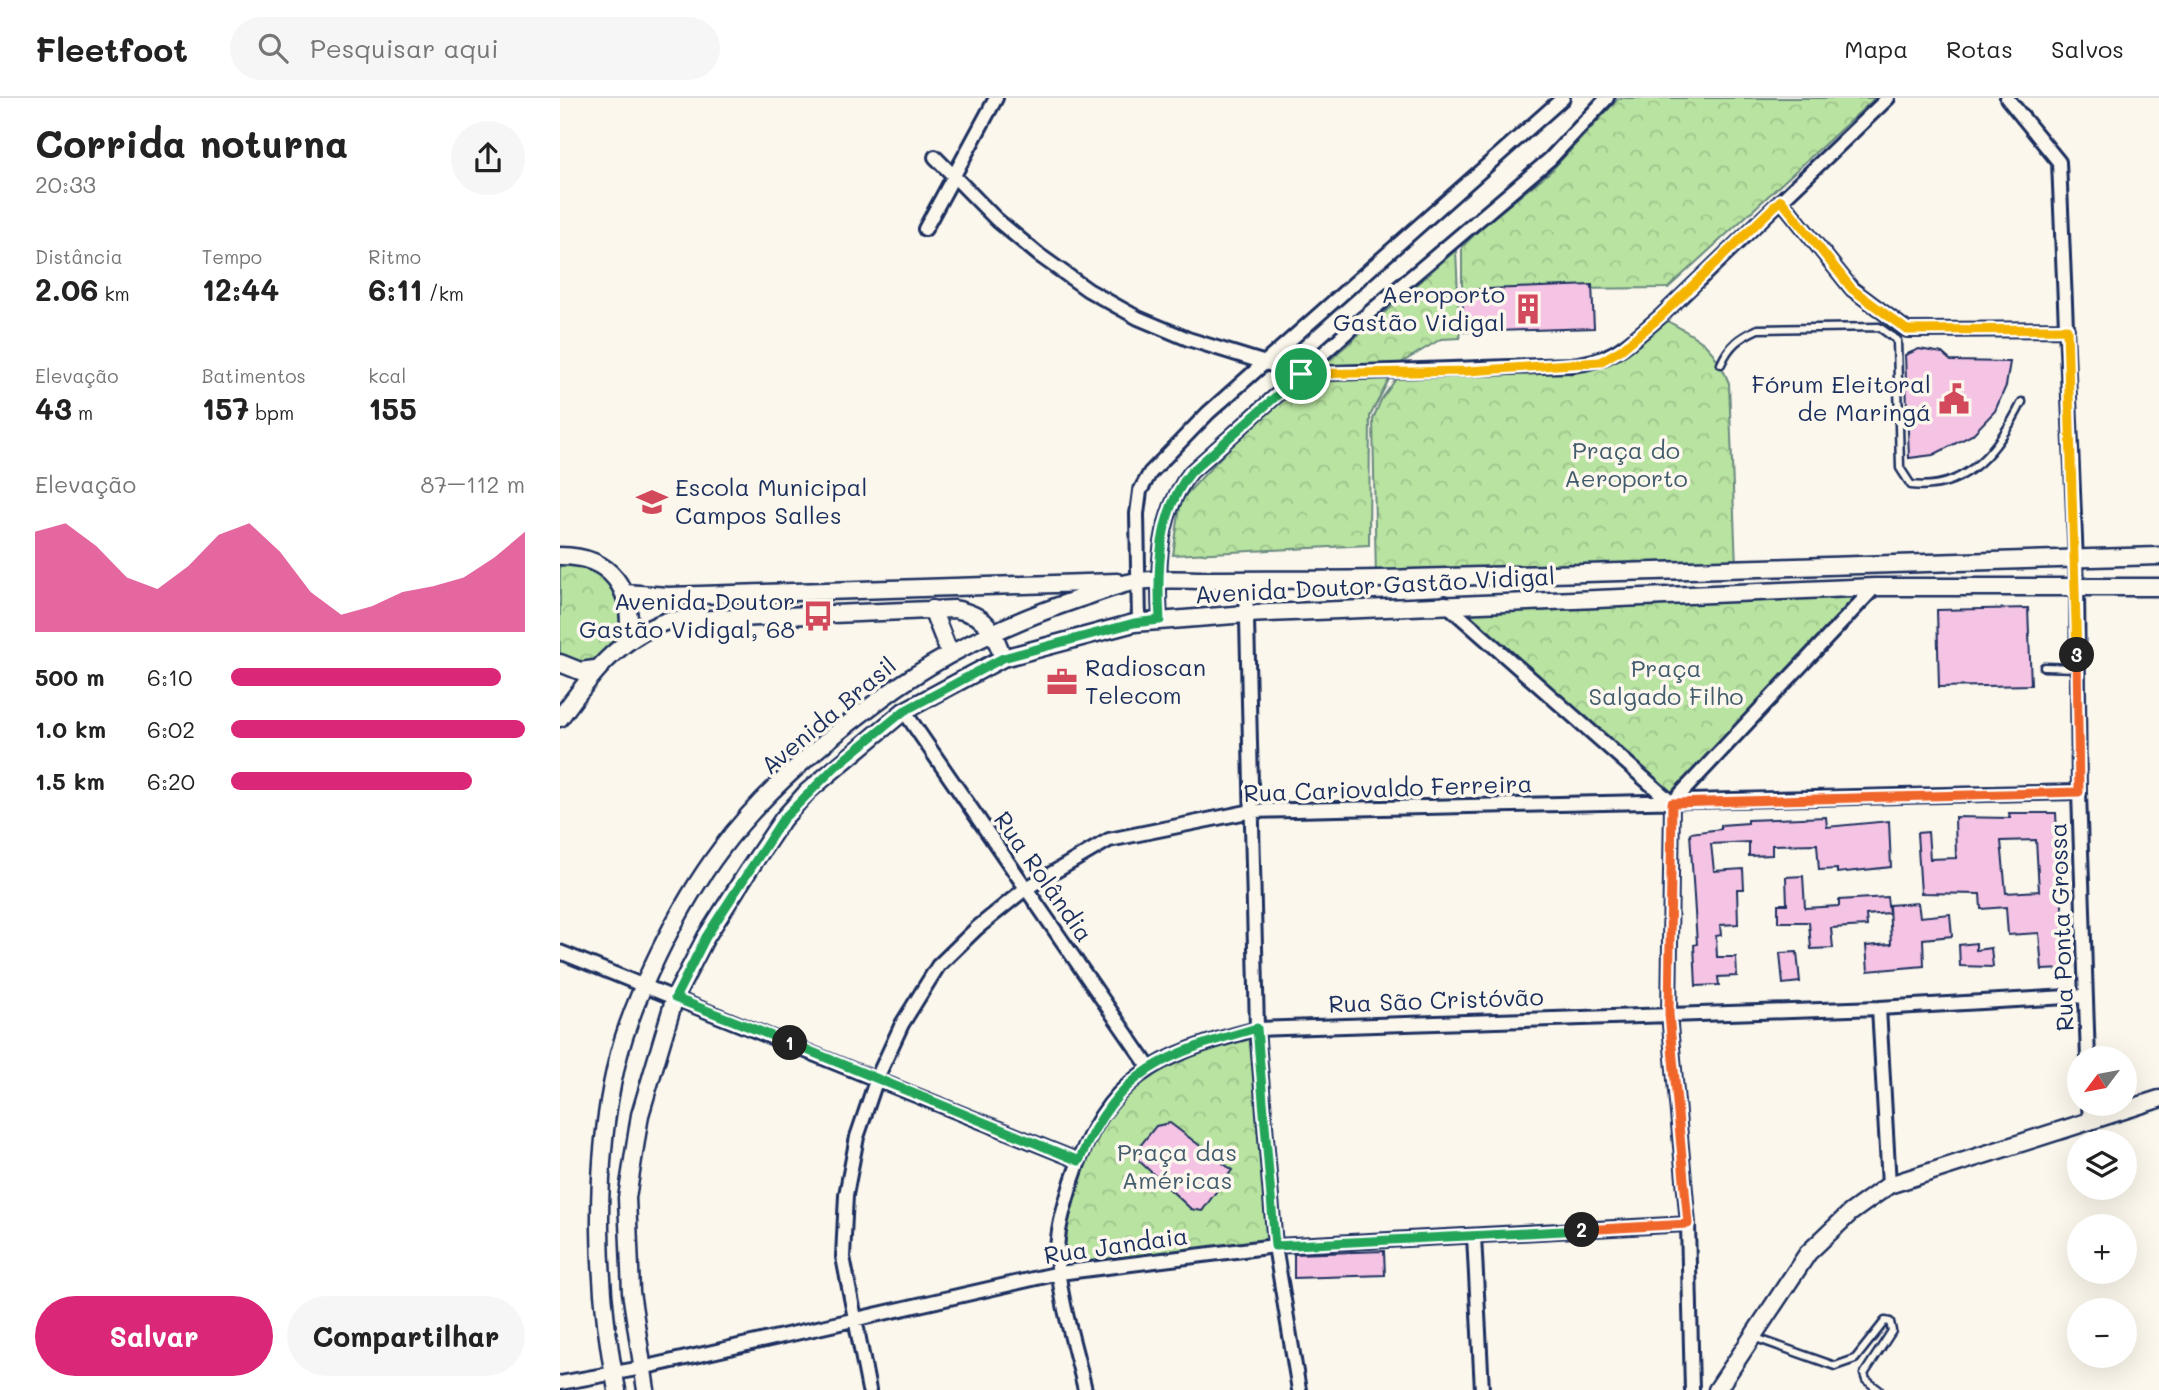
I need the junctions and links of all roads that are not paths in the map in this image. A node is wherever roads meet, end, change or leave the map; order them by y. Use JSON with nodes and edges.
{"nodes":[{"id":1,"x":996,"y":98,"type":"edge"},
{"id":2,"x":1563,"y":98,"type":"edge"},
{"id":3,"x":1607,"y":98,"type":"edge"},
{"id":4,"x":1888,"y":98,"type":"edge"},
{"id":5,"x":2007,"y":98,"type":"edge"},
{"id":6,"x":935,"y":158,"type":"dead end"},
{"id":7,"x":954,"y":176,"type":"junction"},
{"id":8,"x":1781,"y":200,"type":"junction"},
{"id":9,"x":925,"y":229,"type":"dead end"},
{"id":10,"x":2067,"y":329,"type":"junction"},
{"id":11,"x":1265,"y":363,"type":"junction"},
{"id":12,"x":1721,"y":364,"type":"dead end"},
{"id":13,"x":1301,"y":374,"type":"junction"},
{"id":14,"x":2021,"y":402,"type":"dead end"},
{"id":15,"x":560,"y":556,"type":"edge"},
{"id":16,"x":2159,"y":556,"type":"edge"},
{"id":17,"x":2075,"y":559,"type":"junction"},
{"id":18,"x":1246,"y":579,"type":"junction"},
{"id":19,"x":1137,"y":581,"type":"junction"},
{"id":20,"x":1158,"y":581,"type":"junction"},
{"id":21,"x":1736,"y":582,"type":"junction"},
{"id":22,"x":974,"y":586,"type":"junction"},
{"id":23,"x":2077,"y":586,"type":"junction"},
{"id":24,"x":1875,"y":587,"type":"junction"},
{"id":25,"x":2159,"y":587,"type":"edge"},
{"id":26,"x":625,"y":593,"type":"junction"},
{"id":27,"x":1445,"y":603,"type":"junction"},
{"id":28,"x":932,"y":609,"type":"junction"},
{"id":29,"x":974,"y":613,"type":"junction"},
{"id":30,"x":1246,"y":614,"type":"junction"},
{"id":31,"x":1160,"y":620,"type":"junction"},
{"id":32,"x":1139,"y":622,"type":"junction"},
{"id":33,"x":991,"y":632,"type":"junction"},
{"id":34,"x":628,"y":639,"type":"junction"},
{"id":35,"x":950,"y":652,"type":"junction"},
{"id":36,"x":1003,"y":658,"type":"junction"},
{"id":37,"x":560,"y":663,"type":"edge"},
{"id":38,"x":2044,"y":667,"type":"dead end"},
{"id":39,"x":2078,"y":668,"type":"junction"},
{"id":40,"x":595,"y":669,"type":"junction"},
{"id":41,"x":904,"y":711,"type":"junction"},
{"id":42,"x":560,"y":718,"type":"edge"},
{"id":43,"x":2079,"y":792,"type":"junction"},
{"id":44,"x":1672,"y":803,"type":"junction"},
{"id":45,"x":1252,"y":811,"type":"junction"},
{"id":46,"x":1025,"y":890,"type":"junction"},
{"id":47,"x":560,"y":952,"type":"edge"},
{"id":48,"x":645,"y":984,"type":"junction"},
{"id":49,"x":2085,"y":996,"type":"junction"},
{"id":50,"x":675,"y":998,"type":"junction"},
{"id":51,"x":1879,"y":1008,"type":"junction"},
{"id":52,"x":1669,"y":1014,"type":"junction"},
{"id":53,"x":1257,"y":1028,"type":"junction"},
{"id":54,"x":2087,"y":1046,"type":"edge"},
{"id":55,"x":1149,"y":1067,"type":"junction"},
{"id":56,"x":877,"y":1078,"type":"junction"},
{"id":57,"x":2159,"y":1100,"type":"edge"},
{"id":58,"x":2090,"y":1116,"type":"edge"},
{"id":59,"x":2090,"y":1123,"type":"junction"},
{"id":60,"x":1079,"y":1161,"type":"junction"},
{"id":61,"x":1889,"y":1185,"type":"junction"},
{"id":62,"x":1688,"y":1224,"type":"junction"},
{"id":63,"x":1474,"y":1236,"type":"junction"},
{"id":64,"x":1275,"y":1246,"type":"junction"},
{"id":65,"x":1059,"y":1273,"type":"junction"},
{"id":66,"x":856,"y":1320,"type":"junction"},
{"id":67,"x":1752,"y":1336,"type":"junction"},
{"id":68,"x":642,"y":1368,"type":"junction"},
{"id":69,"x":613,"y":1374,"type":"junction"},
{"id":70,"x":560,"y":1383,"type":"edge"},
{"id":71,"x":617,"y":1390,"type":"edge"},
{"id":72,"x":646,"y":1390,"type":"edge"},
{"id":73,"x":869,"y":1390,"type":"edge"},
{"id":74,"x":1085,"y":1390,"type":"edge"},
{"id":75,"x":1299,"y":1390,"type":"edge"},
{"id":76,"x":1482,"y":1390,"type":"edge"},
{"id":77,"x":1692,"y":1390,"type":"edge"},
{"id":78,"x":1717,"y":1390,"type":"edge"},
{"id":79,"x":1879,"y":1390,"type":"edge"}],
"edges":[{"from":1,"to":7,"type":"street"},
{"from":2,"to":11,"type":"street"},
{"from":3,"to":13,"type":"street"},
{"from":4,"to":8,"type":"street"},
{"from":5,"to":10,"type":"street","name":"Rua Ponta Grossa"},
{"from":6,"to":7,"type":"street"},
{"from":7,"to":9,"type":"street"},
{"from":7,"to":11,"type":"street"},
{"from":8,"to":10,"type":"street"},
{"from":8,"to":13,"type":"street"},
{"from":10,"to":17,"type":"street","name":"Rua Ponta Grossa"},
{"from":11,"to":13,"type":"street"},
{"from":11,"to":19,"type":"street"},
{"from":12,"to":14,"type":"lane"},
{"from":13,"to":20,"type":"street"},
{"from":15,"to":26,"type":"main road"},
{"from":16,"to":17,"type":"main road","name":"Avenida Doutor Gastão Vidigal"},
{"from":17,"to":21,"type":"main road","name":"Avenida Doutor Gastão Vidigal"},
{"from":17,"to":23,"type":"street","name":"Rua Ponta Grossa"},
{"from":18,"to":20,"type":"main road","name":"Avenida Brasil"},
{"from":18,"to":21,"type":"main road","name":"Avenida Doutor Gastão Vidigal"},
{"from":18,"to":30,"type":"street"},
{"from":19,"to":20,"type":"main road","name":"Avenida Brasil"},
{"from":19,"to":22,"type":"main road"},
{"from":19,"to":32,"type":"street"},
{"from":19,"to":33,"type":"main road","name":"Avenida Brasil"},
{"from":20,"to":31,"type":"street"},
{"from":21,"to":24,"type":"main road","name":"Avenida Doutor Gastão Vidigal"},
{"from":21,"to":27,"type":"main road","name":"Avenida Doutor Gastão Vidigal"},
{"from":22,"to":26,"type":"main road"},
{"from":22,"to":29,"type":"main road"},
{"from":23,"to":24,"type":"main road","name":"Avenida Doutor Gastão Vidigal"},
{"from":23,"to":25,"type":"main road","name":"Avenida Doutor Gastão Vidigal"},
{"from":23,"to":39,"type":"street","name":"Rua Ponta Grossa"},
{"from":24,"to":44,"type":"street"},
{"from":26,"to":34,"type":"main road"},
{"from":27,"to":30,"type":"main road","name":"Avenida Doutor Gastão Vidigal"},
{"from":27,"to":44,"type":"street"},
{"from":28,"to":29,"type":"main road"},
{"from":28,"to":34,"type":"main road"},
{"from":28,"to":35,"type":"main road"},
{"from":29,"to":33,"type":"main road"},
{"from":30,"to":31,"type":"main road","name":"Avenida Doutor Gastão Vidigal"},
{"from":30,"to":45,"type":"street"},
{"from":31,"to":32,"type":"main road","name":"Avenida Doutor Gastão Vidigal"},
{"from":32,"to":36,"type":"main road","name":"Avenida Doutor Gastão Vidigal"},
{"from":33,"to":35,"type":"main road","name":"Avenida Brasil"},
{"from":33,"to":36,"type":"main road"},
{"from":34,"to":40,"type":"main road"},
{"from":35,"to":48,"type":"main road","name":"Avenida Brasil"},
{"from":36,"to":41,"type":"main road","name":"Avenida Brasil"},
{"from":37,"to":40,"type":"main road"},
{"from":38,"to":39,"type":"lane"},
{"from":39,"to":43,"type":"street","name":"Rua Ponta Grossa"},
{"from":40,"to":42,"type":"main road"},
{"from":41,"to":46,"type":"street","name":"Rua Rolândia"},
{"from":41,"to":50,"type":"main road","name":"Avenida Brasil"},
{"from":43,"to":44,"type":"street","name":"Rua Cariovaldo Ferreira"},
{"from":43,"to":49,"type":"street","name":"Rua Ponta Grossa"},
{"from":44,"to":45,"type":"street","name":"Rua Cariovaldo Ferreira"},
{"from":44,"to":52,"type":"street"},
{"from":45,"to":46,"type":"street","name":"Rua Cariovaldo Ferreira"},
{"from":45,"to":53,"type":"street"},
{"from":46,"to":55,"type":"street","name":"Rua Rolândia"},
{"from":46,"to":56,"type":"street","name":"Rua Cariovaldo Ferreira"},
{"from":47,"to":48,"type":"street"},
{"from":48,"to":50,"type":"street"},
{"from":48,"to":69,"type":"main road","name":"Avenida Brasil"},
{"from":49,"to":51,"type":"street","name":"Rua São Cristóvão"},
{"from":49,"to":54,"type":"street","name":"Rua Ponta Grossa"},
{"from":50,"to":56,"type":"street"},
{"from":50,"to":68,"type":"main road","name":"Avenida Brasil"},
{"from":51,"to":52,"type":"street","name":"Rua São Cristóvão"},
{"from":51,"to":61,"type":"street"},
{"from":52,"to":53,"type":"street","name":"Rua São Cristóvão"},
{"from":52,"to":62,"type":"street"},
{"from":53,"to":55,"type":"street","name":"Rua São Cristóvão"},
{"from":53,"to":64,"type":"street"},
{"from":55,"to":60,"type":"street","name":"Rua São Cristóvão"},
{"from":56,"to":60,"type":"street"},
{"from":56,"to":66,"type":"street","name":"Rua Cariovaldo Ferreira"},
{"from":57,"to":59,"type":"main road"},
{"from":58,"to":59,"type":"street"},
{"from":59,"to":61,"type":"main road"},
{"from":60,"to":65,"type":"street","name":"Rua São Cristóvão"},
{"from":61,"to":67,"type":"main road"},
{"from":62,"to":63,"type":"street","name":"Rua Jandaia"},
{"from":62,"to":77,"type":"street"},
{"from":63,"to":64,"type":"street","name":"Rua Jandaia"},
{"from":63,"to":76,"type":"street"},
{"from":64,"to":65,"type":"street","name":"Rua Jandaia"},
{"from":64,"to":75,"type":"street"},
{"from":65,"to":66,"type":"street","name":"Rua Jandaia"},
{"from":65,"to":74,"type":"street","name":"Rua São Cristóvão"},
{"from":66,"to":68,"type":"street","name":"Rua Jandaia"},
{"from":66,"to":73,"type":"street","name":"Rua Cariovaldo Ferreira"},
{"from":67,"to":78,"type":"main road"},
{"from":67,"to":79,"type":"lane"},
{"from":68,"to":69,"type":"street","name":"Rua Jandaia"},
{"from":68,"to":72,"type":"main road","name":"Avenida Brasil"},
{"from":69,"to":70,"type":"street","name":"Rua Jandaia"},
{"from":69,"to":71,"type":"main road","name":"Avenida Brasil"}]}
